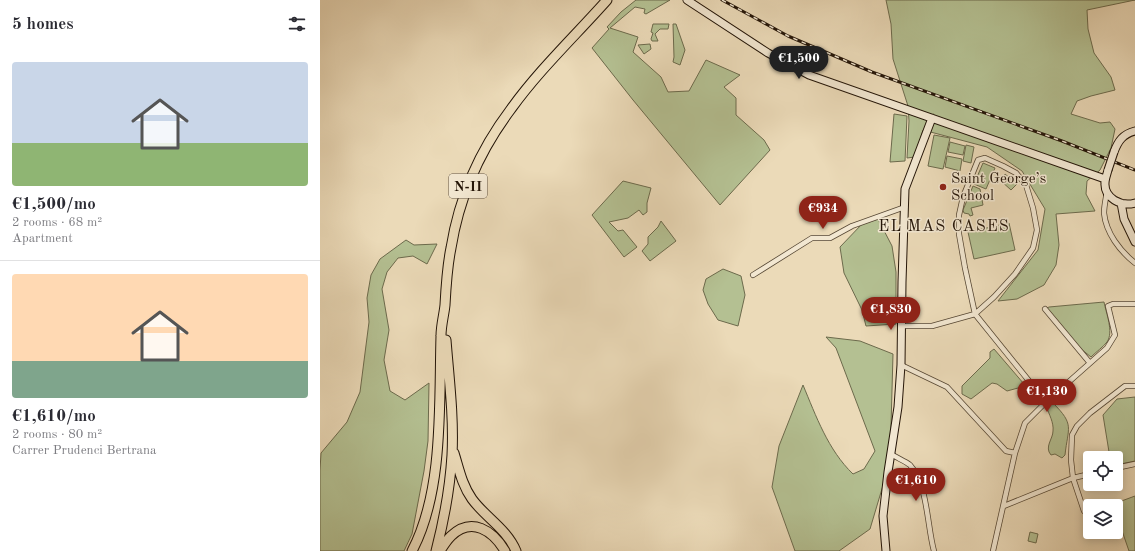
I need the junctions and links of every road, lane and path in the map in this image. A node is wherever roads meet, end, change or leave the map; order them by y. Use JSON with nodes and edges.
{"nodes":[{"id":1,"x":607,"y":0,"type":"edge"},
{"id":2,"x":687,"y":0,"type":"edge"},
{"id":3,"x":932,"y":118,"type":"junction"},
{"id":4,"x":1135,"y":126,"type":"edge"},
{"id":5,"x":1133,"y":131,"type":"edge"},
{"id":6,"x":1105,"y":179,"type":"junction"},
{"id":7,"x":1107,"y":191,"type":"junction"},
{"id":8,"x":1121,"y":203,"type":"junction"},
{"id":9,"x":1134,"y":203,"type":"edge"},
{"id":10,"x":904,"y":207,"type":"junction"},
{"id":11,"x":1129,"y":229,"type":"junction"},
{"id":12,"x":1135,"y":242,"type":"edge"},
{"id":13,"x":1135,"y":263,"type":"edge"},
{"id":14,"x":753,"y":275,"type":"dead end"},
{"id":15,"x":1135,"y":304,"type":"edge"},
{"id":16,"x":444,"y":306,"type":"junction"},
{"id":17,"x":1045,"y":309,"type":"dead end"},
{"id":18,"x":975,"y":314,"type":"junction"},
{"id":19,"x":901,"y":326,"type":"junction"},
{"id":20,"x":1090,"y":363,"type":"junction"},
{"id":21,"x":901,"y":365,"type":"junction"},
{"id":22,"x":1135,"y":386,"type":"edge"},
{"id":23,"x":1046,"y":402,"type":"junction"},
{"id":24,"x":452,"y":446,"type":"junction"},
{"id":25,"x":1015,"y":452,"type":"junction"},
{"id":26,"x":891,"y":454,"type":"junction"},
{"id":27,"x":1135,"y":464,"type":"edge"},
{"id":28,"x":1123,"y":467,"type":"edge"},
{"id":29,"x":1083,"y":476,"type":"edge"},
{"id":30,"x":1073,"y":478,"type":"junction"},
{"id":31,"x":1004,"y":506,"type":"junction"},
{"id":32,"x":1083,"y":508,"type":"edge"},
{"id":33,"x":412,"y":551,"type":"edge"},
{"id":34,"x":436,"y":551,"type":"edge"},
{"id":35,"x":440,"y":551,"type":"edge"},
{"id":36,"x":505,"y":551,"type":"edge"},
{"id":37,"x":516,"y":551,"type":"edge"},
{"id":38,"x":886,"y":551,"type":"edge"},
{"id":39,"x":934,"y":551,"type":"edge"},
{"id":40,"x":993,"y":551,"type":"edge"}],
"edges":[{"from":1,"to":16,"type":"highway","number":"N-II"},
{"from":2,"to":3,"type":"street"},
{"from":3,"to":6,"type":"street"},
{"from":3,"to":10,"type":"street"},
{"from":4,"to":5,"type":"street"},
{"from":5,"to":6,"type":"street","bridge":true},
{"from":6,"to":7,"type":"street"},
{"from":7,"to":8,"type":"street"},
{"from":7,"to":13,"type":"street"},
{"from":8,"to":9,"type":"street"},
{"from":8,"to":11,"type":"street"},
{"from":9,"to":11,"type":"street"},
{"from":10,"to":14,"type":"street"},
{"from":10,"to":19,"type":"street"},
{"from":11,"to":12,"type":"street"},
{"from":15,"to":20,"type":"street"},
{"from":16,"to":24,"type":"highway","number":"N-II"},
{"from":16,"to":33,"type":"highway"},
{"from":17,"to":20,"type":"street"},
{"from":18,"to":18,"type":"street"},
{"from":18,"to":19,"type":"street"},
{"from":18,"to":23,"type":"street"},
{"from":19,"to":21,"type":"street"},
{"from":20,"to":23,"type":"street"},
{"from":21,"to":25,"type":"street"},
{"from":21,"to":26,"type":"street"},
{"from":22,"to":30,"type":"street"},
{"from":23,"to":25,"type":"street"},
{"from":24,"to":34,"type":"highway","number":"N-II"},
{"from":24,"to":37,"type":"highway"},
{"from":25,"to":31,"type":"street"},
{"from":26,"to":38,"type":"street"},
{"from":26,"to":39,"type":"street"},
{"from":27,"to":28,"type":"street"},
{"from":29,"to":30,"type":"street"},
{"from":30,"to":31,"type":"street"},
{"from":30,"to":32,"type":"street"},
{"from":31,"to":40,"type":"street"},
{"from":35,"to":36,"type":"highway"}]}
